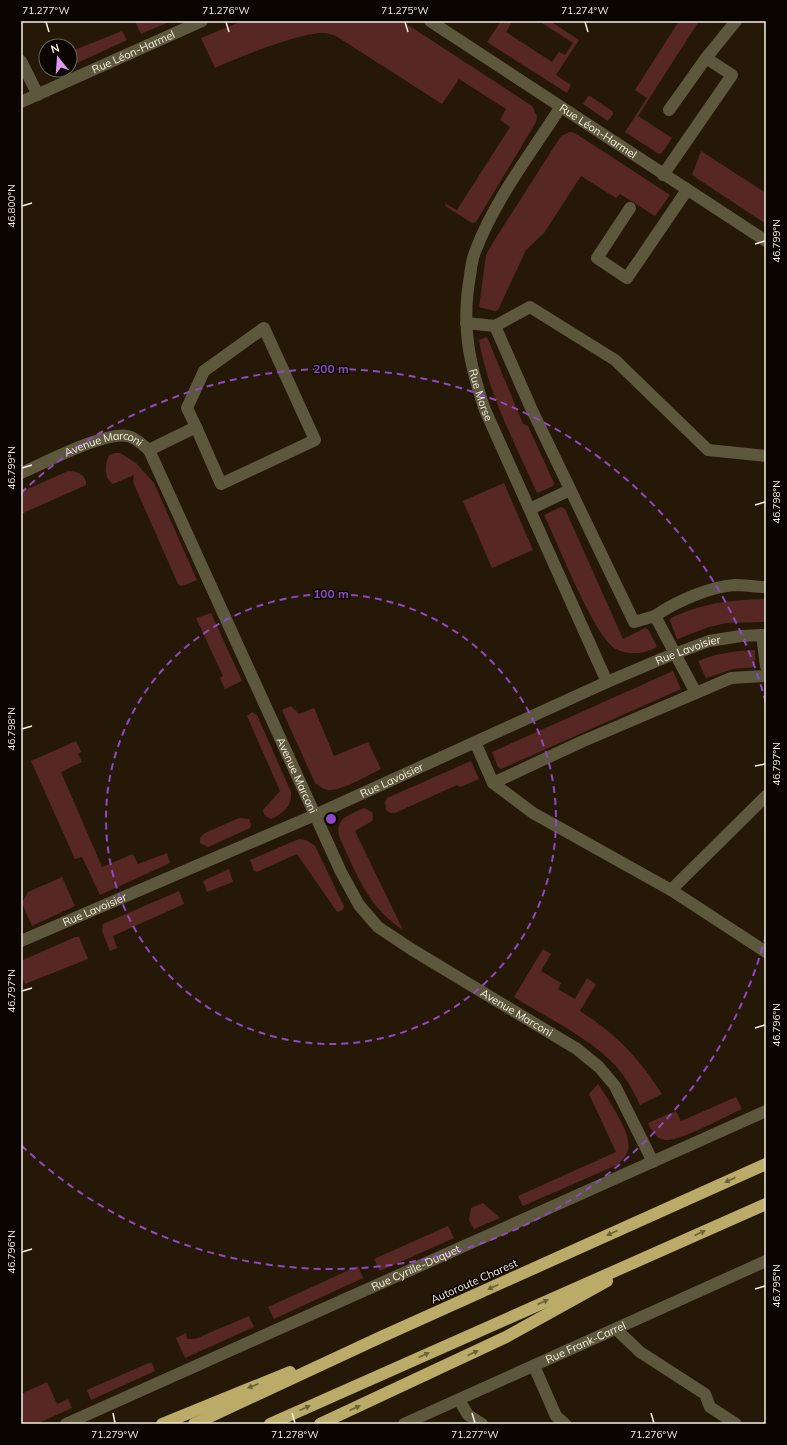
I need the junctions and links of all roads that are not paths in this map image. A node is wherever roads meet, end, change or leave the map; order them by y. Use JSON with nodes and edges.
{"nodes":[{"id":1,"x":202,"y":21,"type":"edge"},
{"id":2,"x":430,"y":21,"type":"edge"},
{"id":3,"x":736,"y":21,"type":"edge"},
{"id":4,"x":706,"y":58,"type":"junction"},
{"id":5,"x":21,"y":61,"type":"edge"},
{"id":6,"x":38,"y":95,"type":"junction"},
{"id":7,"x":21,"y":102,"type":"edge"},
{"id":8,"x":560,"y":108,"type":"junction"},
{"id":9,"x":669,"y":110,"type":"dead end"},
{"id":10,"x":663,"y":174,"type":"junction"},
{"id":11,"x":687,"y":190,"type":"junction"},
{"id":12,"x":630,"y":208,"type":"dead end"},
{"id":13,"x":766,"y":241,"type":"edge"},
{"id":14,"x":466,"y":323,"type":"junction"},
{"id":15,"x":495,"y":326,"type":"junction"},
{"id":16,"x":196,"y":427,"type":"junction"},
{"id":17,"x":149,"y":450,"type":"junction"},
{"id":18,"x":766,"y":456,"type":"edge"},
{"id":19,"x":21,"y":473,"type":"edge"},
{"id":20,"x":570,"y":490,"type":"junction"},
{"id":21,"x":530,"y":509,"type":"junction"},
{"id":22,"x":766,"y":587,"type":"edge"},
{"id":23,"x":655,"y":616,"type":"junction"},
{"id":24,"x":764,"y":635,"type":"edge"},
{"id":25,"x":674,"y":654,"type":"junction"},
{"id":26,"x":766,"y":666,"type":"edge"},
{"id":27,"x":766,"y":676,"type":"edge"},
{"id":28,"x":607,"y":682,"type":"junction"},
{"id":29,"x":696,"y":693,"type":"junction"},
{"id":30,"x":475,"y":742,"type":"junction"},
{"id":31,"x":493,"y":783,"type":"junction"},
{"id":32,"x":766,"y":796,"type":"edge"},
{"id":33,"x":315,"y":815,"type":"junction"},
{"id":34,"x":671,"y":890,"type":"junction"},
{"id":35,"x":21,"y":941,"type":"edge"},
{"id":36,"x":766,"y":952,"type":"edge"},
{"id":37,"x":766,"y":1111,"type":"edge"},
{"id":38,"x":653,"y":1162,"type":"junction"},
{"id":39,"x":766,"y":1164,"type":"edge"},
{"id":40,"x":766,"y":1204,"type":"edge"},
{"id":41,"x":679,"y":1242,"type":"junction"},
{"id":42,"x":766,"y":1261,"type":"edge"},
{"id":43,"x":616,"y":1329,"type":"junction"},
{"id":44,"x":381,"y":1337,"type":"junction"},
{"id":45,"x":534,"y":1366,"type":"junction"},
{"id":46,"x":459,"y":1400,"type":"junction"},
{"id":47,"x":464,"y":1419,"type":"edge"},
{"id":48,"x":66,"y":1424,"type":"edge"},
{"id":49,"x":162,"y":1424,"type":"edge"},
{"id":50,"x":194,"y":1424,"type":"edge"},
{"id":51,"x":270,"y":1424,"type":"edge"},
{"id":52,"x":320,"y":1424,"type":"edge"},
{"id":53,"x":404,"y":1424,"type":"edge"},
{"id":54,"x":482,"y":1424,"type":"edge"},
{"id":55,"x":565,"y":1424,"type":"edge"},
{"id":56,"x":736,"y":1424,"type":"edge"}],
"edges":[{"from":1,"to":6,"type":"street","name":"Rue Léon-Harmel"},
{"from":2,"to":8,"type":"street","name":"Rue Léon-Harmel"},
{"from":3,"to":4,"type":"street"},
{"from":4,"to":9,"type":"street"},
{"from":4,"to":10,"type":"street"},
{"from":5,"to":6,"type":"street"},
{"from":6,"to":7,"type":"street","name":"Rue Léon-Harmel"},
{"from":8,"to":10,"type":"street","name":"Rue Léon-Harmel"},
{"from":8,"to":14,"type":"street","name":"Rue Morse"},
{"from":10,"to":11,"type":"street","name":"Rue Léon-Harmel"},
{"from":11,"to":12,"type":"street"},
{"from":11,"to":13,"type":"street","name":"Rue Léon-Harmel"},
{"from":14,"to":15,"type":"street"},
{"from":14,"to":21,"type":"street","name":"Rue Morse"},
{"from":15,"to":18,"type":"street"},
{"from":15,"to":20,"type":"street"},
{"from":16,"to":16,"type":"street"},
{"from":16,"to":17,"type":"street"},
{"from":17,"to":19,"type":"street","name":"Avenue Marconi"},
{"from":17,"to":33,"type":"street","name":"Avenue Marconi"},
{"from":20,"to":21,"type":"street"},
{"from":20,"to":23,"type":"street"},
{"from":21,"to":28,"type":"street","name":"Rue Morse"},
{"from":22,"to":23,"type":"street"},
{"from":23,"to":25,"type":"street"},
{"from":24,"to":25,"type":"street","name":"Rue Lavoisier"},
{"from":24,"to":26,"type":"street"},
{"from":25,"to":28,"type":"street","name":"Rue Lavoisier"},
{"from":25,"to":29,"type":"street"},
{"from":27,"to":29,"type":"street"},
{"from":28,"to":30,"type":"street","name":"Rue Lavoisier"},
{"from":29,"to":31,"type":"street"},
{"from":30,"to":31,"type":"street"},
{"from":30,"to":33,"type":"street","name":"Rue Lavoisier"},
{"from":31,"to":34,"type":"street"},
{"from":32,"to":34,"type":"street"},
{"from":33,"to":35,"type":"street","name":"Rue Lavoisier"},
{"from":33,"to":38,"type":"street","name":"Avenue Marconi"},
{"from":34,"to":36,"type":"street"},
{"from":37,"to":38,"type":"street","name":"Rue Cyrille-Duquet"},
{"from":38,"to":48,"type":"street","name":"Rue Cyrille-Duquet"},
{"from":39,"to":44,"type":"highway","name":"Autoroute Charest","one_way":true},
{"from":41,"to":40,"type":"highway","one_way":true},
{"from":51,"to":41,"type":"highway","one_way":true},
{"from":52,"to":41,"type":"highway","one_way":true},
{"from":42,"to":43,"type":"street","name":"Rue Frank-Carrel"},
{"from":43,"to":45,"type":"street","name":"Rue Frank-Carrel"},
{"from":43,"to":56,"type":"street"},
{"from":44,"to":49,"type":"highway","one_way":true},
{"from":44,"to":50,"type":"highway","name":"Autoroute Charest"},
{"from":45,"to":46,"type":"street","name":"Rue Frank-Carrel"},
{"from":45,"to":55,"type":"street"},
{"from":46,"to":47,"type":"street"},
{"from":46,"to":53,"type":"street","name":"Rue Frank-Carrel"},
{"from":47,"to":54,"type":"street"}]}
